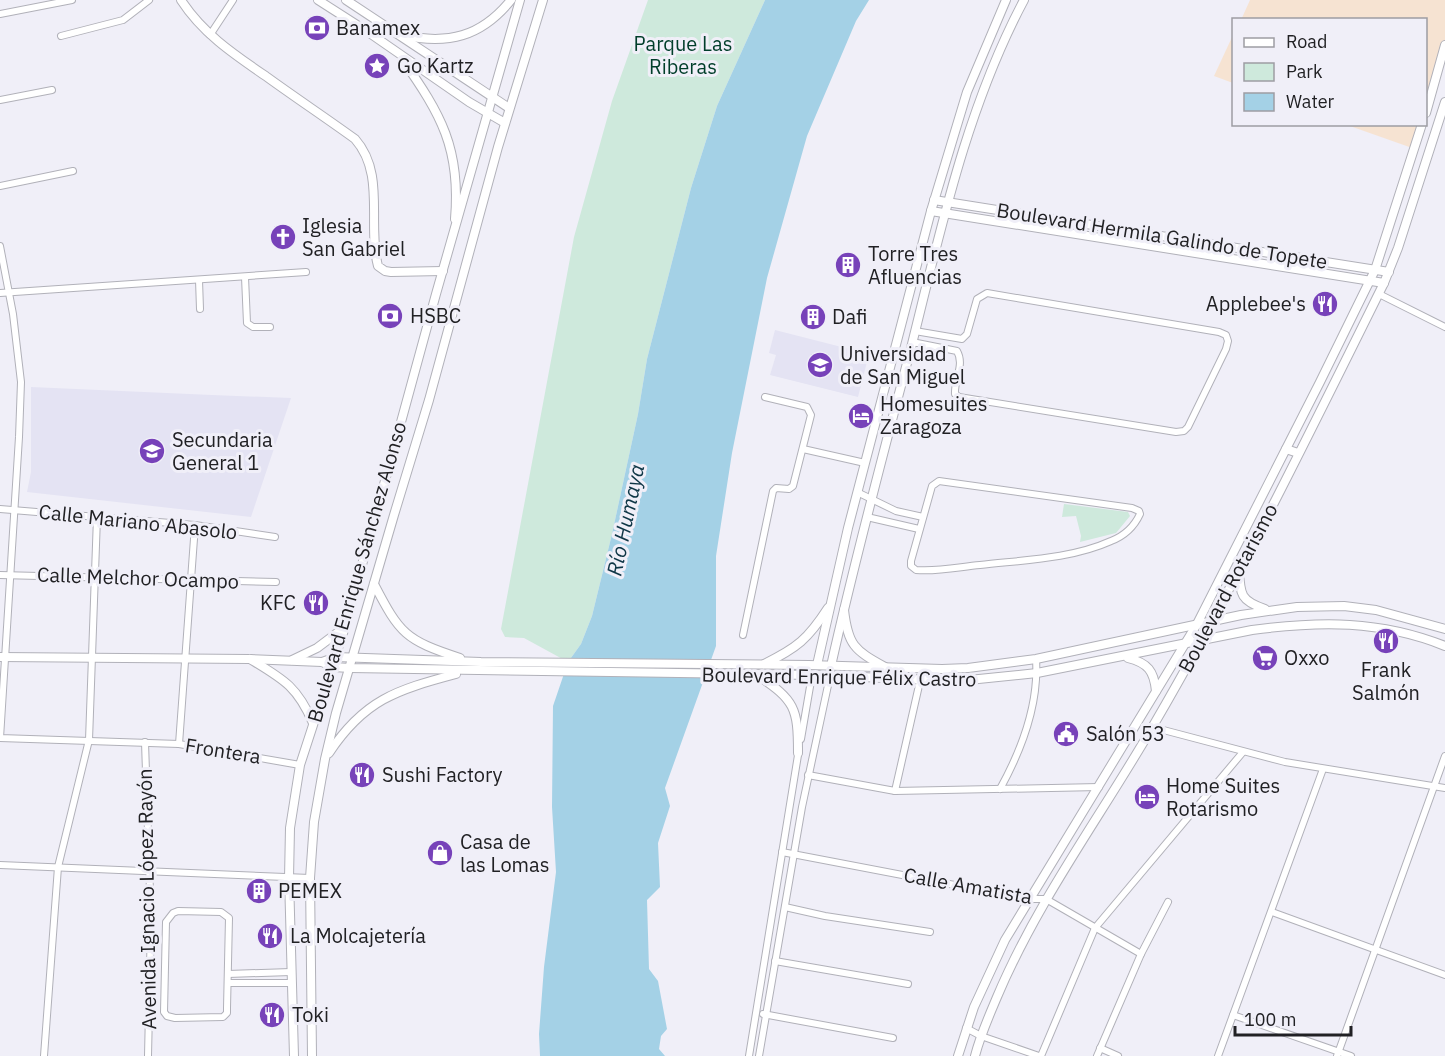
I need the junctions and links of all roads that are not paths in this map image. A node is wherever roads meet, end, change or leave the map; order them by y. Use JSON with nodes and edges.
{"nodes":[{"id":1,"x":72,"y":0,"type":"edge"},
{"id":2,"x":149,"y":0,"type":"edge"},
{"id":3,"x":181,"y":0,"type":"edge"},
{"id":4,"x":233,"y":0,"type":"edge"},
{"id":5,"x":318,"y":0,"type":"edge"},
{"id":6,"x":346,"y":0,"type":"edge"},
{"id":7,"x":512,"y":0,"type":"edge"},
{"id":8,"x":520,"y":0,"type":"edge"},
{"id":9,"x":543,"y":0,"type":"edge"},
{"id":10,"x":1006,"y":0,"type":"edge"},
{"id":11,"x":1024,"y":0,"type":"edge"},
{"id":12,"x":1001,"y":10,"type":"junction"},
{"id":13,"x":0,"y":14,"type":"edge"},
{"id":14,"x":1015,"y":16,"type":"junction"},
{"id":15,"x":398,"y":34,"type":"junction"},
{"id":16,"x":210,"y":35,"type":"junction"},
{"id":17,"x":61,"y":36,"type":"dead end"},
{"id":18,"x":1445,"y":45,"type":"edge"},
{"id":19,"x":399,"y":54,"type":"junction"},
{"id":20,"x":52,"y":90,"type":"dead end"},
{"id":21,"x":494,"y":98,"type":"junction"},
{"id":22,"x":0,"y":99,"type":"edge"},
{"id":23,"x":1445,"y":102,"type":"edge"},
{"id":24,"x":1427,"y":106,"type":"edge"},
{"id":25,"x":509,"y":108,"type":"junction"},
{"id":26,"x":489,"y":115,"type":"junction"},
{"id":27,"x":505,"y":123,"type":"junction"},
{"id":28,"x":1421,"y":126,"type":"edge"},
{"id":29,"x":74,"y":171,"type":"dead end"},
{"id":30,"x":0,"y":186,"type":"edge"},
{"id":31,"x":934,"y":200,"type":"junction"},
{"id":32,"x":949,"y":202,"type":"junction"},
{"id":33,"x":931,"y":210,"type":"junction"},
{"id":34,"x":946,"y":213,"type":"junction"},
{"id":35,"x":453,"y":235,"type":"junction"},
{"id":36,"x":0,"y":246,"type":"edge"},
{"id":37,"x":1375,"y":270,"type":"junction"},
{"id":38,"x":443,"y":271,"type":"junction"},
{"id":39,"x":306,"y":272,"type":"dead end"},
{"id":40,"x":1389,"y":272,"type":"junction"},
{"id":41,"x":245,"y":277,"type":"junction"},
{"id":42,"x":199,"y":280,"type":"junction"},
{"id":43,"x":1370,"y":280,"type":"junction"},
{"id":44,"x":1384,"y":283,"type":"junction"},
{"id":45,"x":0,"y":292,"type":"edge"},
{"id":46,"x":10,"y":292,"type":"junction"},
{"id":47,"x":1379,"y":294,"type":"junction"},
{"id":48,"x":200,"y":309,"type":"dead end"},
{"id":49,"x":270,"y":327,"type":"dead end"},
{"id":50,"x":1445,"y":327,"type":"edge"},
{"id":51,"x":915,"y":330,"type":"junction"},
{"id":52,"x":912,"y":342,"type":"junction"},
{"id":53,"x":765,"y":398,"type":"dead end"},
{"id":54,"x":803,"y":448,"type":"junction"},
{"id":55,"x":1286,"y":449,"type":"junction"},
{"id":56,"x":1298,"y":453,"type":"junction"},
{"id":57,"x":865,"y":463,"type":"junction"},
{"id":58,"x":857,"y":492,"type":"junction"},
{"id":59,"x":872,"y":498,"type":"junction"},
{"id":60,"x":0,"y":508,"type":"edge"},
{"id":61,"x":14,"y":509,"type":"junction"},
{"id":62,"x":896,"y":511,"type":"junction"},
{"id":63,"x":97,"y":517,"type":"junction"},
{"id":64,"x":867,"y":517,"type":"junction"},
{"id":65,"x":923,"y":517,"type":"junction"},
{"id":66,"x":893,"y":523,"type":"junction"},
{"id":67,"x":195,"y":525,"type":"junction"},
{"id":68,"x":919,"y":529,"type":"junction"},
{"id":69,"x":275,"y":537,"type":"dead end"},
{"id":70,"x":1239,"y":570,"type":"junction"},
{"id":71,"x":0,"y":575,"type":"edge"},
{"id":72,"x":10,"y":575,"type":"junction"},
{"id":73,"x":94,"y":577,"type":"junction"},
{"id":74,"x":190,"y":579,"type":"junction"},
{"id":75,"x":276,"y":582,"type":"dead end"},
{"id":76,"x":374,"y":584,"type":"junction"},
{"id":77,"x":828,"y":609,"type":"junction"},
{"id":78,"x":844,"y":610,"type":"junction"},
{"id":79,"x":1269,"y":610,"type":"junction"},
{"id":80,"x":1213,"y":621,"type":"junction"},
{"id":81,"x":1197,"y":624,"type":"junction"},
{"id":82,"x":345,"y":627,"type":"junction"},
{"id":83,"x":1445,"y":629,"type":"edge"},
{"id":84,"x":743,"y":635,"type":"dead end"},
{"id":85,"x":1202,"y":640,"type":"junction"},
{"id":86,"x":1185,"y":644,"type":"junction"},
{"id":87,"x":1445,"y":646,"type":"edge"},
{"id":88,"x":3,"y":657,"type":"edge"},
{"id":89,"x":92,"y":657,"type":"junction"},
{"id":90,"x":185,"y":657,"type":"junction"},
{"id":91,"x":336,"y":657,"type":"junction"},
{"id":92,"x":1125,"y":657,"type":"junction"},
{"id":93,"x":353,"y":658,"type":"junction"},
{"id":94,"x":249,"y":659,"type":"junction"},
{"id":95,"x":1036,"y":659,"type":"junction"},
{"id":96,"x":290,"y":661,"type":"junction"},
{"id":97,"x":322,"y":662,"type":"junction"},
{"id":98,"x":469,"y":662,"type":"junction"},
{"id":99,"x":762,"y":665,"type":"junction"},
{"id":100,"x":817,"y":665,"type":"junction"},
{"id":101,"x":831,"y":666,"type":"junction"},
{"id":102,"x":333,"y":667,"type":"junction"},
{"id":103,"x":481,"y":667,"type":"junction"},
{"id":104,"x":350,"y":668,"type":"junction"},
{"id":105,"x":888,"y":668,"type":"junction"},
{"id":106,"x":466,"y":671,"type":"junction"},
{"id":107,"x":1037,"y":674,"type":"junction"},
{"id":108,"x":756,"y":675,"type":"junction"},
{"id":109,"x":812,"y":675,"type":"junction"},
{"id":110,"x":830,"y":676,"type":"junction"},
{"id":111,"x":920,"y":681,"type":"junction"},
{"id":112,"x":1156,"y":691,"type":"junction"},
{"id":113,"x":313,"y":723,"type":"junction"},
{"id":114,"x":1152,"y":727,"type":"junction"},
{"id":115,"x":0,"y":738,"type":"edge"},
{"id":116,"x":89,"y":740,"type":"junction"},
{"id":117,"x":145,"y":742,"type":"junction"},
{"id":118,"x":179,"y":744,"type":"junction"},
{"id":119,"x":1243,"y":752,"type":"junction"},
{"id":120,"x":798,"y":753,"type":"junction"},
{"id":121,"x":1445,"y":756,"type":"edge"},
{"id":122,"x":325,"y":759,"type":"junction"},
{"id":123,"x":300,"y":765,"type":"junction"},
{"id":124,"x":1323,"y":769,"type":"junction"},
{"id":125,"x":808,"y":775,"type":"junction"},
{"id":126,"x":1435,"y":786,"type":"junction"},
{"id":127,"x":1099,"y":787,"type":"junction"},
{"id":128,"x":1445,"y":788,"type":"edge"},
{"id":129,"x":1000,"y":789,"type":"junction"},
{"id":130,"x":894,"y":791,"type":"junction"},
{"id":131,"x":782,"y":852,"type":"junction"},
{"id":132,"x":794,"y":853,"type":"junction"},
{"id":133,"x":0,"y":865,"type":"edge"},
{"id":134,"x":58,"y":867,"type":"junction"},
{"id":135,"x":148,"y":872,"type":"junction"},
{"id":136,"x":288,"y":878,"type":"junction"},
{"id":137,"x":310,"y":878,"type":"junction"},
{"id":138,"x":1028,"y":899,"type":"junction"},
{"id":139,"x":1046,"y":899,"type":"junction"},
{"id":140,"x":1168,"y":902,"type":"dead end"},
{"id":141,"x":785,"y":907,"type":"junction"},
{"id":142,"x":1272,"y":912,"type":"junction"},
{"id":143,"x":1095,"y":928,"type":"junction"},
{"id":144,"x":930,"y":932,"type":"dead end"},
{"id":145,"x":1375,"y":950,"type":"junction"},
{"id":146,"x":1141,"y":954,"type":"junction"},
{"id":147,"x":775,"y":961,"type":"junction"},
{"id":148,"x":291,"y":972,"type":"junction"},
{"id":149,"x":228,"y":974,"type":"junction"},
{"id":150,"x":1445,"y":975,"type":"edge"},
{"id":151,"x":228,"y":983,"type":"junction"},
{"id":152,"x":291,"y":983,"type":"junction"},
{"id":153,"x":908,"y":984,"type":"dead end"},
{"id":154,"x":756,"y":1013,"type":"junction"},
{"id":155,"x":766,"y":1014,"type":"junction"},
{"id":156,"x":1233,"y":1015,"type":"junction"},
{"id":157,"x":966,"y":1028,"type":"junction"},
{"id":158,"x":981,"y":1036,"type":"junction"},
{"id":159,"x":893,"y":1038,"type":"dead end"},
{"id":160,"x":1100,"y":1048,"type":"junction"},
{"id":161,"x":1338,"y":1054,"type":"edge"},
{"id":162,"x":44,"y":1056,"type":"edge"},
{"id":163,"x":148,"y":1056,"type":"edge"},
{"id":164,"x":294,"y":1056,"type":"edge"},
{"id":165,"x":312,"y":1056,"type":"edge"},
{"id":166,"x":749,"y":1056,"type":"edge"},
{"id":167,"x":759,"y":1056,"type":"edge"},
{"id":168,"x":958,"y":1056,"type":"edge"},
{"id":169,"x":975,"y":1056,"type":"edge"},
{"id":170,"x":1040,"y":1056,"type":"edge"},
{"id":171,"x":1097,"y":1056,"type":"edge"},
{"id":172,"x":1118,"y":1056,"type":"edge"},
{"id":173,"x":1218,"y":1056,"type":"edge"},
{"id":174,"x":1351,"y":1056,"type":"edge"}],
"edges":[{"from":1,"to":13,"type":"street"},
{"from":2,"to":17,"type":"street"},
{"from":3,"to":16,"type":"street"},
{"from":4,"to":16,"type":"street"},
{"from":5,"to":19,"type":"main road"},
{"from":6,"to":15,"type":"main road"},
{"from":7,"to":15,"type":"main road"},
{"from":8,"to":21,"type":"main road","name":"Boulevard Enrique Sánchez Alonso"},
{"from":9,"to":25,"type":"main road","name":"Boulevard Enrique Sánchez Alonso"},
{"from":10,"to":12,"type":"street"},
{"from":11,"to":14,"type":"street"},
{"from":12,"to":14,"type":"street"},
{"from":12,"to":31,"type":"street"},
{"from":14,"to":32,"type":"street"},
{"from":15,"to":21,"type":"main road"},
{"from":16,"to":38,"type":"street"},
{"from":18,"to":24,"type":"street"},
{"from":19,"to":26,"type":"main road"},
{"from":19,"to":35,"type":"main road"},
{"from":20,"to":22,"type":"street"},
{"from":21,"to":25,"type":"main road"},
{"from":21,"to":26,"type":"main road","name":"Boulevard Enrique Sánchez Alonso"},
{"from":23,"to":40,"type":"street","name":"Boulevard Rotarismo"},
{"from":25,"to":27,"type":"main road","name":"Boulevard Enrique Sánchez Alonso"},
{"from":26,"to":27,"type":"main road"},
{"from":26,"to":35,"type":"main road","name":"Boulevard Enrique Sánchez Alonso"},
{"from":27,"to":76,"type":"main road","name":"Boulevard Enrique Sánchez Alonso"},
{"from":28,"to":37,"type":"street","name":"Boulevard Rotarismo"},
{"from":29,"to":30,"type":"street"},
{"from":31,"to":32,"type":"street","name":"Boulevard Hermila Galindo de Topete"},
{"from":31,"to":33,"type":"street"},
{"from":32,"to":34,"type":"street"},
{"from":32,"to":37,"type":"street","name":"Boulevard Hermila Galindo de Topete"},
{"from":33,"to":34,"type":"street","name":"Boulevard Hermila Galindo de Topete"},
{"from":33,"to":57,"type":"street"},
{"from":34,"to":43,"type":"street","name":"Boulevard Hermila Galindo de Topete"},
{"from":34,"to":51,"type":"street"},
{"from":35,"to":38,"type":"main road","name":"Boulevard Enrique Sánchez Alonso"},
{"from":36,"to":46,"type":"street"},
{"from":37,"to":40,"type":"street","name":"Boulevard Hermila Galindo de Topete"},
{"from":37,"to":43,"type":"street","name":"Boulevard Rotarismo"},
{"from":38,"to":82,"type":"main road","name":"Boulevard Enrique Sánchez Alonso"},
{"from":39,"to":41,"type":"street"},
{"from":40,"to":44,"type":"street","name":"Boulevard Rotarismo"},
{"from":41,"to":42,"type":"street"},
{"from":41,"to":49,"type":"street"},
{"from":42,"to":46,"type":"street"},
{"from":42,"to":48,"type":"street"},
{"from":43,"to":44,"type":"street","name":"Boulevard Hermila Galindo de Topete"},
{"from":43,"to":55,"type":"street","name":"Boulevard Rotarismo"},
{"from":44,"to":47,"type":"street","name":"Boulevard Rotarismo"},
{"from":45,"to":46,"type":"street"},
{"from":46,"to":61,"type":"street"},
{"from":47,"to":50,"type":"street"},
{"from":47,"to":56,"type":"street","name":"Boulevard Rotarismo"},
{"from":51,"to":52,"type":"street"},
{"from":51,"to":52,"type":"street"},
{"from":52,"to":59,"type":"street"},
{"from":53,"to":54,"type":"street"},
{"from":54,"to":57,"type":"street"},
{"from":54,"to":84,"type":"street"},
{"from":55,"to":56,"type":"main road"},
{"from":55,"to":81,"type":"street","name":"Boulevard Rotarismo"},
{"from":56,"to":70,"type":"street","name":"Boulevard Rotarismo"},
{"from":57,"to":58,"type":"street"},
{"from":58,"to":59,"type":"street"},
{"from":58,"to":77,"type":"street"},
{"from":59,"to":62,"type":"street"},
{"from":59,"to":64,"type":"street"},
{"from":60,"to":61,"type":"street","name":"Calle Mariano Abasolo"},
{"from":61,"to":63,"type":"street","name":"Calle Mariano Abasolo"},
{"from":61,"to":72,"type":"street"},
{"from":62,"to":65,"type":"street"},
{"from":62,"to":66,"type":"street"},
{"from":63,"to":67,"type":"street","name":"Calle Mariano Abasolo"},
{"from":63,"to":73,"type":"street"},
{"from":64,"to":66,"type":"street"},
{"from":64,"to":78,"type":"street"},
{"from":65,"to":68,"type":"street"},
{"from":65,"to":68,"type":"street"},
{"from":66,"to":68,"type":"street"},
{"from":67,"to":69,"type":"street","name":"Calle Mariano Abasolo"},
{"from":67,"to":74,"type":"street"},
{"from":70,"to":79,"type":"main road"},
{"from":70,"to":80,"type":"street","name":"Boulevard Rotarismo"},
{"from":71,"to":72,"type":"street","name":"Calle Melchor Ocampo"},
{"from":72,"to":73,"type":"street","name":"Calle Melchor Ocampo"},
{"from":72,"to":88,"type":"street"},
{"from":73,"to":74,"type":"street","name":"Calle Melchor Ocampo"},
{"from":73,"to":89,"type":"street"},
{"from":74,"to":75,"type":"street","name":"Calle Melchor Ocampo"},
{"from":74,"to":90,"type":"street"},
{"from":76,"to":93,"type":"main road","name":"Boulevard Enrique Sánchez Alonso"},
{"from":76,"to":98,"type":"main road"},
{"from":77,"to":99,"type":"main road"},
{"from":77,"to":100,"type":"street"},
{"from":78,"to":101,"type":"street"},
{"from":78,"to":105,"type":"main road"},
{"from":79,"to":80,"type":"main road","name":"Boulevard Enrique Félix Castro"},
{"from":79,"to":83,"type":"main road","name":"Boulevard Enrique Félix Castro"},
{"from":80,"to":81,"type":"main road","name":"Boulevard Enrique Félix Castro"},
{"from":80,"to":85,"type":"street","name":"Boulevard Rotarismo"},
{"from":81,"to":86,"type":"street","name":"Boulevard Rotarismo"},
{"from":81,"to":95,"type":"main road","name":"Boulevard Enrique Félix Castro"},
{"from":82,"to":91,"type":"main road","name":"Boulevard Enrique Sánchez Alonso"},
{"from":82,"to":96,"type":"main road"},
{"from":85,"to":86,"type":"main road","name":"Boulevard Enrique Félix Castro"},
{"from":85,"to":87,"type":"main road","name":"Boulevard Enrique Félix Castro"},
{"from":85,"to":114,"type":"street","name":"Boulevard Rotarismo"},
{"from":86,"to":92,"type":"main road","name":"Boulevard Enrique Félix Castro"},
{"from":86,"to":112,"type":"street","name":"Boulevard Rotarismo"},
{"from":88,"to":89,"type":"main road"},
{"from":88,"to":115,"type":"street"},
{"from":89,"to":90,"type":"main road"},
{"from":89,"to":116,"type":"street"},
{"from":90,"to":94,"type":"main road"},
{"from":90,"to":118,"type":"street"},
{"from":91,"to":93,"type":"main road","name":"Boulevard Enrique Félix Castro"},
{"from":91,"to":97,"type":"main road"},
{"from":91,"to":102,"type":"main road","name":"Boulevard Enrique Sánchez Alonso"},
{"from":92,"to":107,"type":"main road","name":"Boulevard Enrique Félix Castro"},
{"from":92,"to":112,"type":"main road"},
{"from":93,"to":98,"type":"main road","name":"Boulevard Enrique Félix Castro"},
{"from":93,"to":104,"type":"main road","name":"Boulevard Enrique Sánchez Alonso"},
{"from":94,"to":96,"type":"main road"},
{"from":94,"to":113,"type":"main road"},
{"from":95,"to":105,"type":"main road","name":"Boulevard Enrique Félix Castro"},
{"from":95,"to":107,"type":"street"},
{"from":96,"to":97,"type":"main road"},
{"from":97,"to":102,"type":"main road"},
{"from":98,"to":103,"type":"main road","name":"Boulevard Enrique Félix Castro"},
{"from":99,"to":100,"type":"main road","name":"Boulevard Enrique Félix Castro"},
{"from":99,"to":103,"type":"main road","name":"Boulevard Enrique Félix Castro"},
{"from":100,"to":101,"type":"main road","name":"Boulevard Enrique Félix Castro"},
{"from":101,"to":105,"type":"main road","name":"Boulevard Enrique Félix Castro"},
{"from":102,"to":104,"type":"main road","name":"Boulevard Enrique Félix Castro"},
{"from":102,"to":113,"type":"main road","name":"Boulevard Enrique Sánchez Alonso"},
{"from":103,"to":106,"type":"main road","name":"Boulevard Enrique Félix Castro"},
{"from":103,"to":108,"type":"main road","name":"Boulevard Enrique Félix Castro"},
{"from":104,"to":106,"type":"main road","name":"Boulevard Enrique Félix Castro"},
{"from":104,"to":122,"type":"main road","name":"Boulevard Enrique Sánchez Alonso"},
{"from":106,"to":122,"type":"main road"},
{"from":107,"to":111,"type":"main road","name":"Boulevard Enrique Félix Castro"},
{"from":107,"to":129,"type":"street"},
{"from":108,"to":109,"type":"main road","name":"Boulevard Enrique Félix Castro"},
{"from":108,"to":120,"type":"main road"},
{"from":109,"to":110,"type":"main road","name":"Boulevard Enrique Félix Castro"},
{"from":109,"to":120,"type":"street"},
{"from":110,"to":111,"type":"main road","name":"Boulevard Enrique Félix Castro"},
{"from":110,"to":125,"type":"street"},
{"from":111,"to":130,"type":"street"},
{"from":112,"to":127,"type":"street","name":"Boulevard Rotarismo"},
{"from":113,"to":123,"type":"main road","name":"Boulevard Enrique Sánchez Alonso"},
{"from":114,"to":119,"type":"street"},
{"from":114,"to":139,"type":"street","name":"Boulevard Rotarismo"},
{"from":115,"to":116,"type":"street","name":"Frontera"},
{"from":116,"to":117,"type":"street","name":"Frontera"},
{"from":116,"to":134,"type":"street"},
{"from":117,"to":118,"type":"street","name":"Frontera"},
{"from":117,"to":135,"type":"street","name":"Avenida Ignacio López Rayón"},
{"from":118,"to":123,"type":"street","name":"Frontera"},
{"from":119,"to":124,"type":"street"},
{"from":119,"to":143,"type":"street"},
{"from":120,"to":131,"type":"street"},
{"from":121,"to":126,"type":"street"},
{"from":122,"to":137,"type":"main road","name":"Boulevard Enrique Sánchez Alonso"},
{"from":123,"to":136,"type":"main road","name":"Boulevard Enrique Sánchez Alonso"},
{"from":124,"to":126,"type":"street"},
{"from":124,"to":142,"type":"street"},
{"from":125,"to":130,"type":"street"},
{"from":125,"to":132,"type":"street"},
{"from":126,"to":128,"type":"street"},
{"from":126,"to":145,"type":"street"},
{"from":127,"to":129,"type":"street"},
{"from":127,"to":138,"type":"street","name":"Boulevard Rotarismo"},
{"from":129,"to":130,"type":"street"},
{"from":131,"to":132,"type":"street","name":"Calle Amatista"},
{"from":131,"to":154,"type":"street"},
{"from":132,"to":138,"type":"street","name":"Calle Amatista"},
{"from":132,"to":141,"type":"street"},
{"from":133,"to":134,"type":"street"},
{"from":134,"to":135,"type":"street"},
{"from":134,"to":162,"type":"street"},
{"from":135,"to":136,"type":"street"},
{"from":135,"to":163,"type":"street","name":"Avenida Ignacio López Rayón"},
{"from":136,"to":137,"type":"street"},
{"from":136,"to":148,"type":"main road","name":"Boulevard Enrique Sánchez Alonso"},
{"from":137,"to":165,"type":"main road","name":"Boulevard Enrique Sánchez Alonso"},
{"from":138,"to":139,"type":"street","name":"Calle Amatista"},
{"from":138,"to":157,"type":"street","name":"Boulevard Rotarismo"},
{"from":139,"to":143,"type":"street","name":"Calle Amatista"},
{"from":139,"to":158,"type":"street","name":"Boulevard Rotarismo"},
{"from":140,"to":146,"type":"street"},
{"from":141,"to":144,"type":"street"},
{"from":141,"to":147,"type":"street"},
{"from":142,"to":145,"type":"street"},
{"from":142,"to":156,"type":"street"},
{"from":143,"to":146,"type":"street","name":"Calle Amatista"},
{"from":143,"to":170,"type":"street"},
{"from":145,"to":150,"type":"street"},
{"from":145,"to":161,"type":"street"},
{"from":146,"to":160,"type":"street"},
{"from":147,"to":153,"type":"street"},
{"from":147,"to":155,"type":"street"},
{"from":148,"to":149,"type":"street"},
{"from":148,"to":152,"type":"main road","name":"Boulevard Enrique Sánchez Alonso"},
{"from":149,"to":151,"type":"street"},
{"from":149,"to":151,"type":"street"},
{"from":151,"to":152,"type":"street"},
{"from":152,"to":164,"type":"main road","name":"Boulevard Enrique Sánchez Alonso"},
{"from":154,"to":155,"type":"street"},
{"from":154,"to":166,"type":"street"},
{"from":155,"to":159,"type":"street"},
{"from":155,"to":167,"type":"street"},
{"from":156,"to":161,"type":"street"},
{"from":156,"to":173,"type":"street"},
{"from":157,"to":158,"type":"street"},
{"from":157,"to":168,"type":"street","name":"Boulevard Rotarismo"},
{"from":158,"to":169,"type":"street","name":"Boulevard Rotarismo"},
{"from":158,"to":170,"type":"street"},
{"from":160,"to":171,"type":"street"},
{"from":160,"to":172,"type":"street"},
{"from":161,"to":174,"type":"street"}]}
